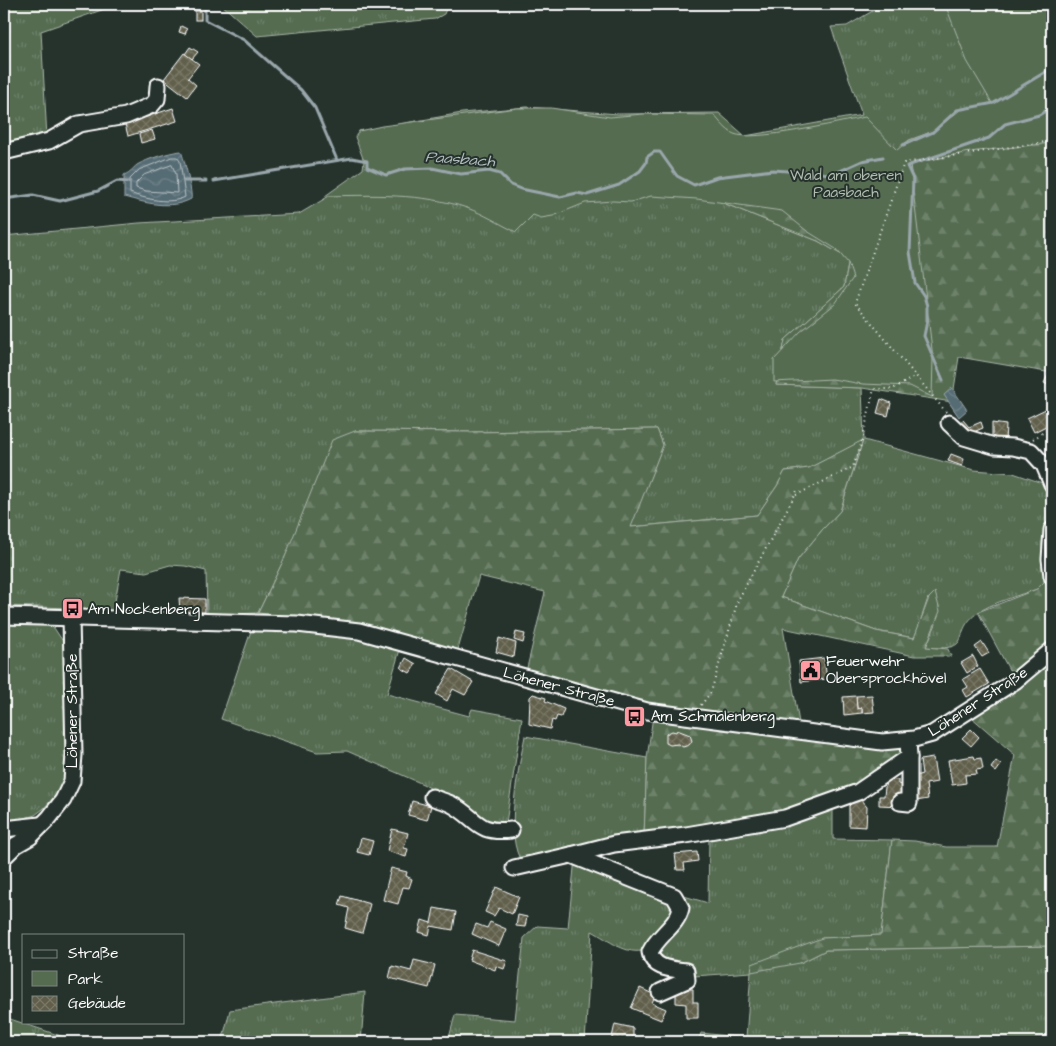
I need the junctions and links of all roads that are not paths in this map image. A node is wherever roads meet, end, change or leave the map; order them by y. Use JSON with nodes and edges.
{"nodes":[{"id":1,"x":158,"y":86,"type":"dead end"},
{"id":2,"x":4,"y":152,"type":"edge"},
{"id":3,"x":949,"y":419,"type":"road end"},
{"id":4,"x":1052,"y":484,"type":"edge"},
{"id":5,"x":1052,"y":530,"type":"edge"},
{"id":6,"x":1052,"y":576,"type":"edge"},
{"id":7,"x":4,"y":616,"type":"edge"},
{"id":8,"x":71,"y":617,"type":"junction"},
{"id":9,"x":1052,"y":650,"type":"edge"},
{"id":10,"x":908,"y":740,"type":"junction"},
{"id":11,"x":909,"y":757,"type":"junction"},
{"id":12,"x":432,"y":798,"type":"dead end"},
{"id":13,"x":900,"y":802,"type":"dead end"},
{"id":14,"x":40,"y":825,"type":"junction"},
{"id":15,"x":4,"y":829,"type":"edge"},
{"id":16,"x":511,"y":830,"type":"dead end"},
{"id":17,"x":10,"y":845,"type":"edge"},
{"id":18,"x":571,"y":855,"type":"junction"},
{"id":19,"x":4,"y":857,"type":"edge"},
{"id":20,"x":514,"y":868,"type":"dead end"},
{"id":21,"x":660,"y":992,"type":"dead end"}],
"edges":[{"from":1,"to":2,"type":"street"},
{"from":3,"to":4,"type":"street"},
{"from":5,"to":6,"type":"street"},
{"from":7,"to":8,"type":"street","name":"Löhener Straße"},
{"from":8,"to":10,"type":"street","name":"Löhener Straße"},
{"from":8,"to":14,"type":"street","name":"Löhener Straße"},
{"from":9,"to":10,"type":"street","name":"Löhener Straße"},
{"from":10,"to":11,"type":"street"},
{"from":11,"to":13,"type":"street"},
{"from":11,"to":18,"type":"street"},
{"from":12,"to":16,"type":"street"},
{"from":14,"to":15,"type":"street"},
{"from":14,"to":17,"type":"street","name":"Löhener Straße"},
{"from":17,"to":19,"type":"street","name":"Löhener Straße"},
{"from":18,"to":20,"type":"street"},
{"from":18,"to":21,"type":"street"}]}
